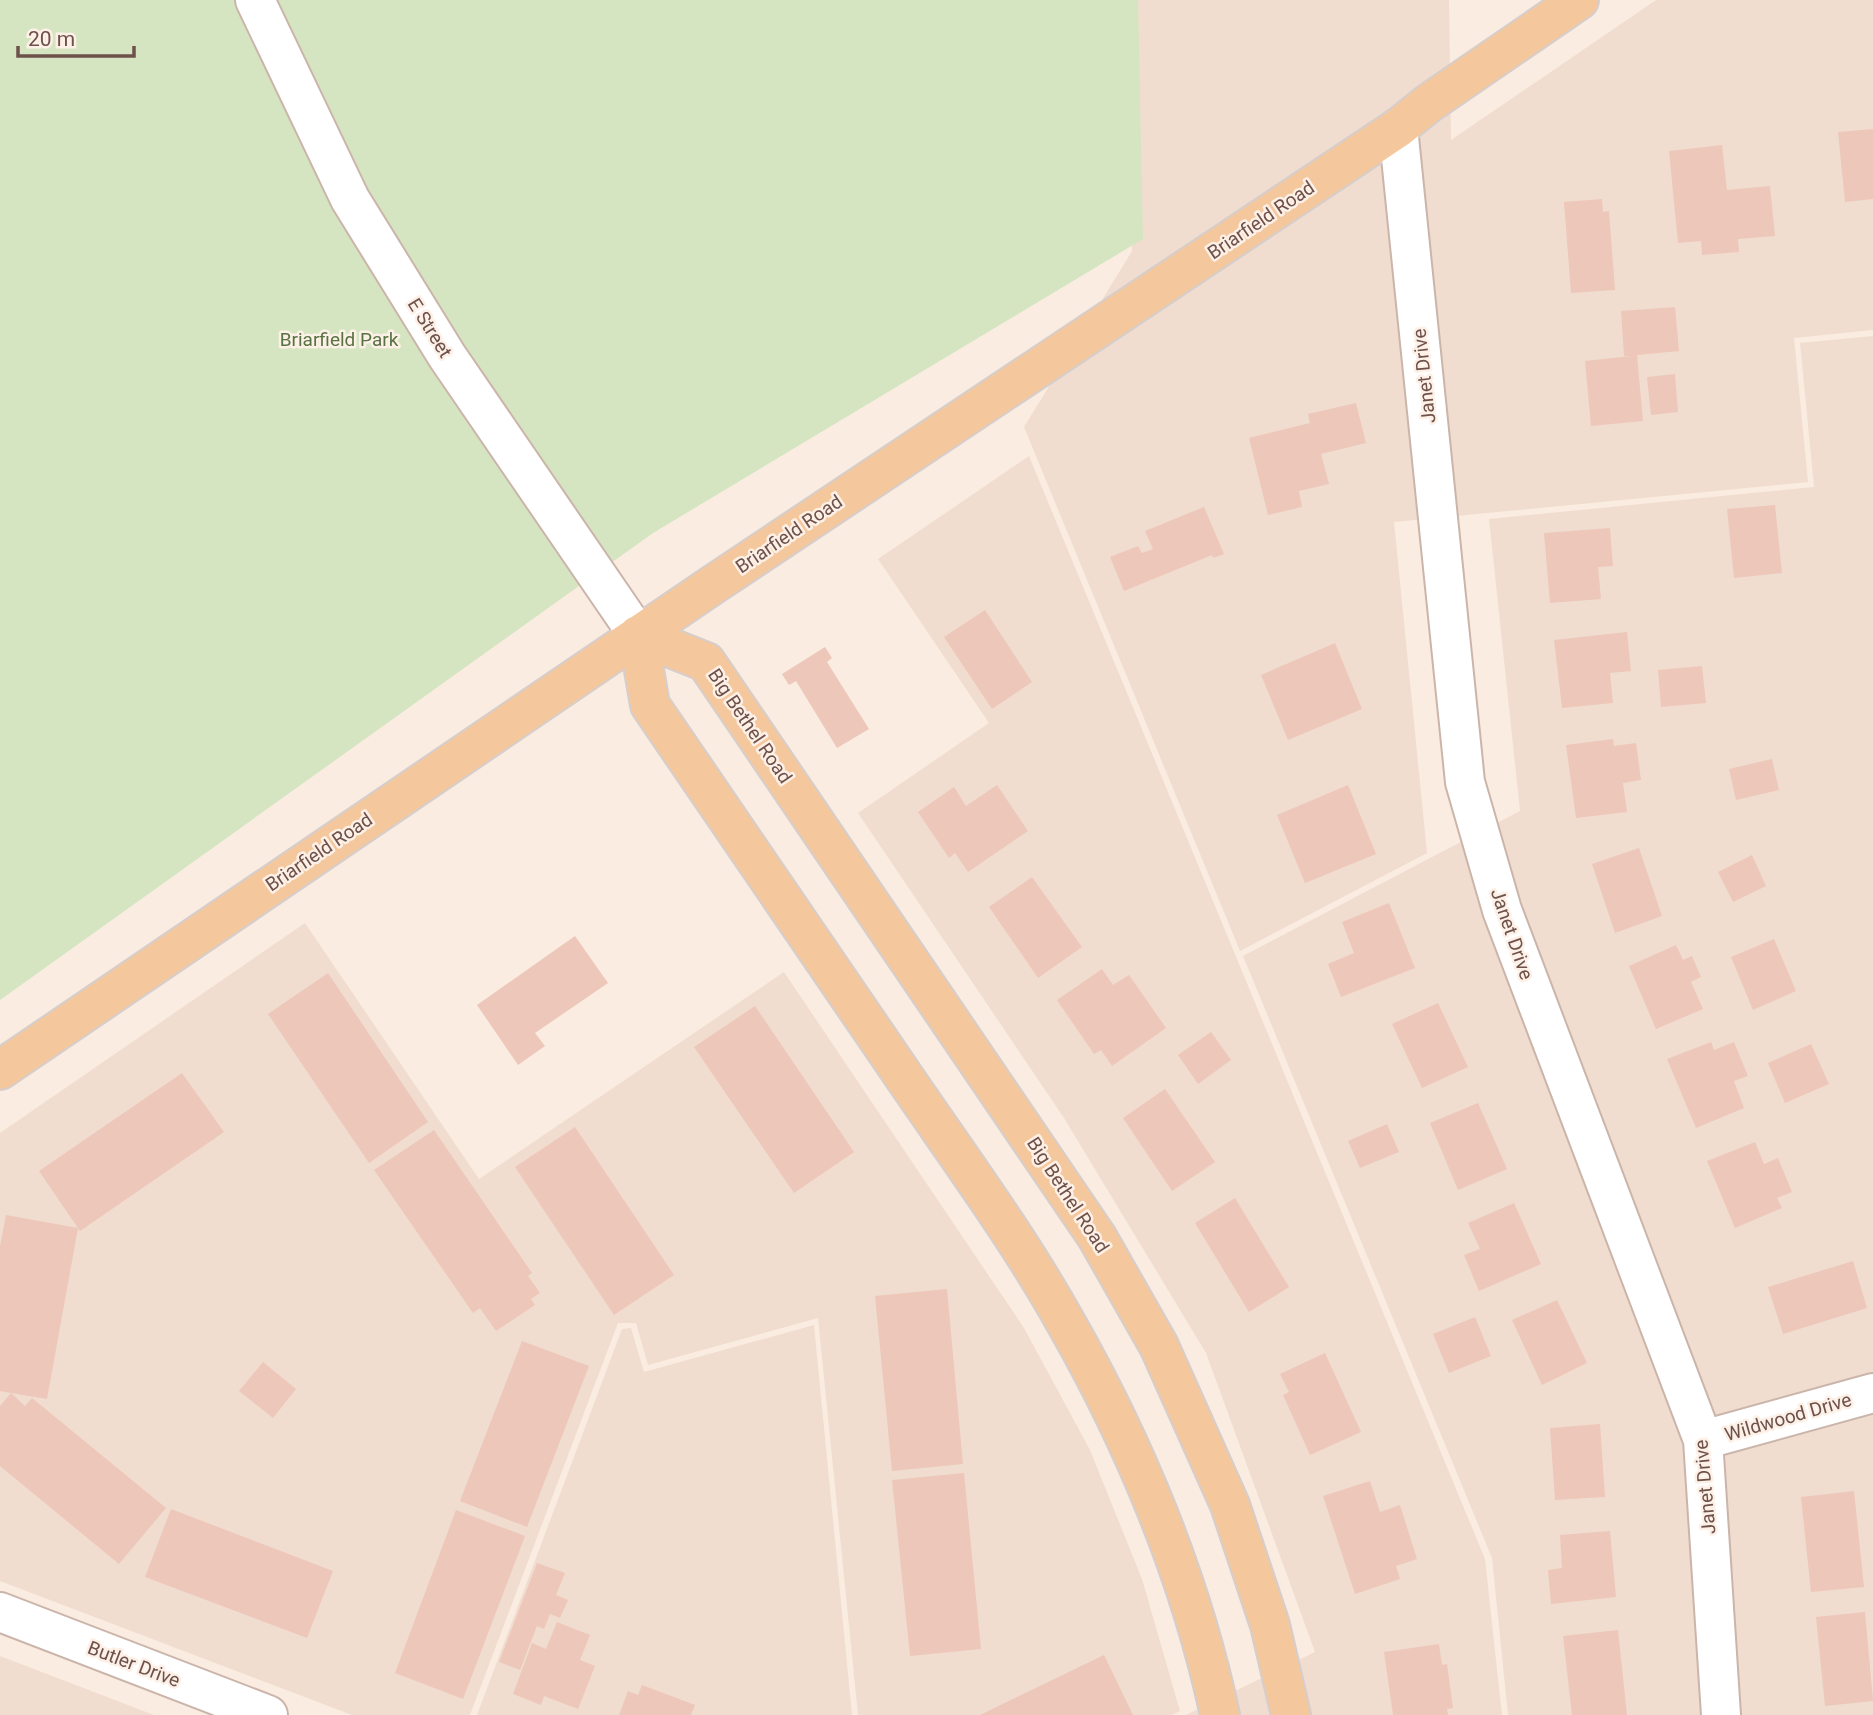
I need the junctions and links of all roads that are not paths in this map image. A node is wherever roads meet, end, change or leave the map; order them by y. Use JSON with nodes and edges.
{"nodes":[{"id":1,"x":256,"y":0,"type":"edge"},
{"id":2,"x":1578,"y":0,"type":"edge"},
{"id":3,"x":1398,"y":128,"type":"junction"},
{"id":4,"x":638,"y":635,"type":"junction"},
{"id":5,"x":0,"y":1070,"type":"edge"},
{"id":6,"x":1873,"y":1393,"type":"edge"},
{"id":7,"x":1703,"y":1440,"type":"junction"},
{"id":8,"x":0,"y":1612,"type":"edge"},
{"id":9,"x":268,"y":1715,"type":"edge"},
{"id":10,"x":1220,"y":1715,"type":"edge"},
{"id":11,"x":1291,"y":1715,"type":"edge"},
{"id":12,"x":1721,"y":1715,"type":"edge"}],
"edges":[{"from":1,"to":4,"type":"street","name":"E Street"},
{"from":2,"to":3,"type":"main road","name":"Briarfield Road"},
{"from":3,"to":4,"type":"main road","name":"Briarfield Road"},
{"from":3,"to":7,"type":"street","name":"Janet Drive"},
{"from":4,"to":5,"type":"main road","name":"Briarfield Road"},
{"from":4,"to":10,"type":"main road"},
{"from":4,"to":11,"type":"main road","name":"Big Bethel Road"},
{"from":6,"to":7,"type":"street","name":"Wildwood Drive"},
{"from":7,"to":12,"type":"street","name":"Janet Drive"},
{"from":8,"to":9,"type":"street","name":"Butler Drive"}]}
